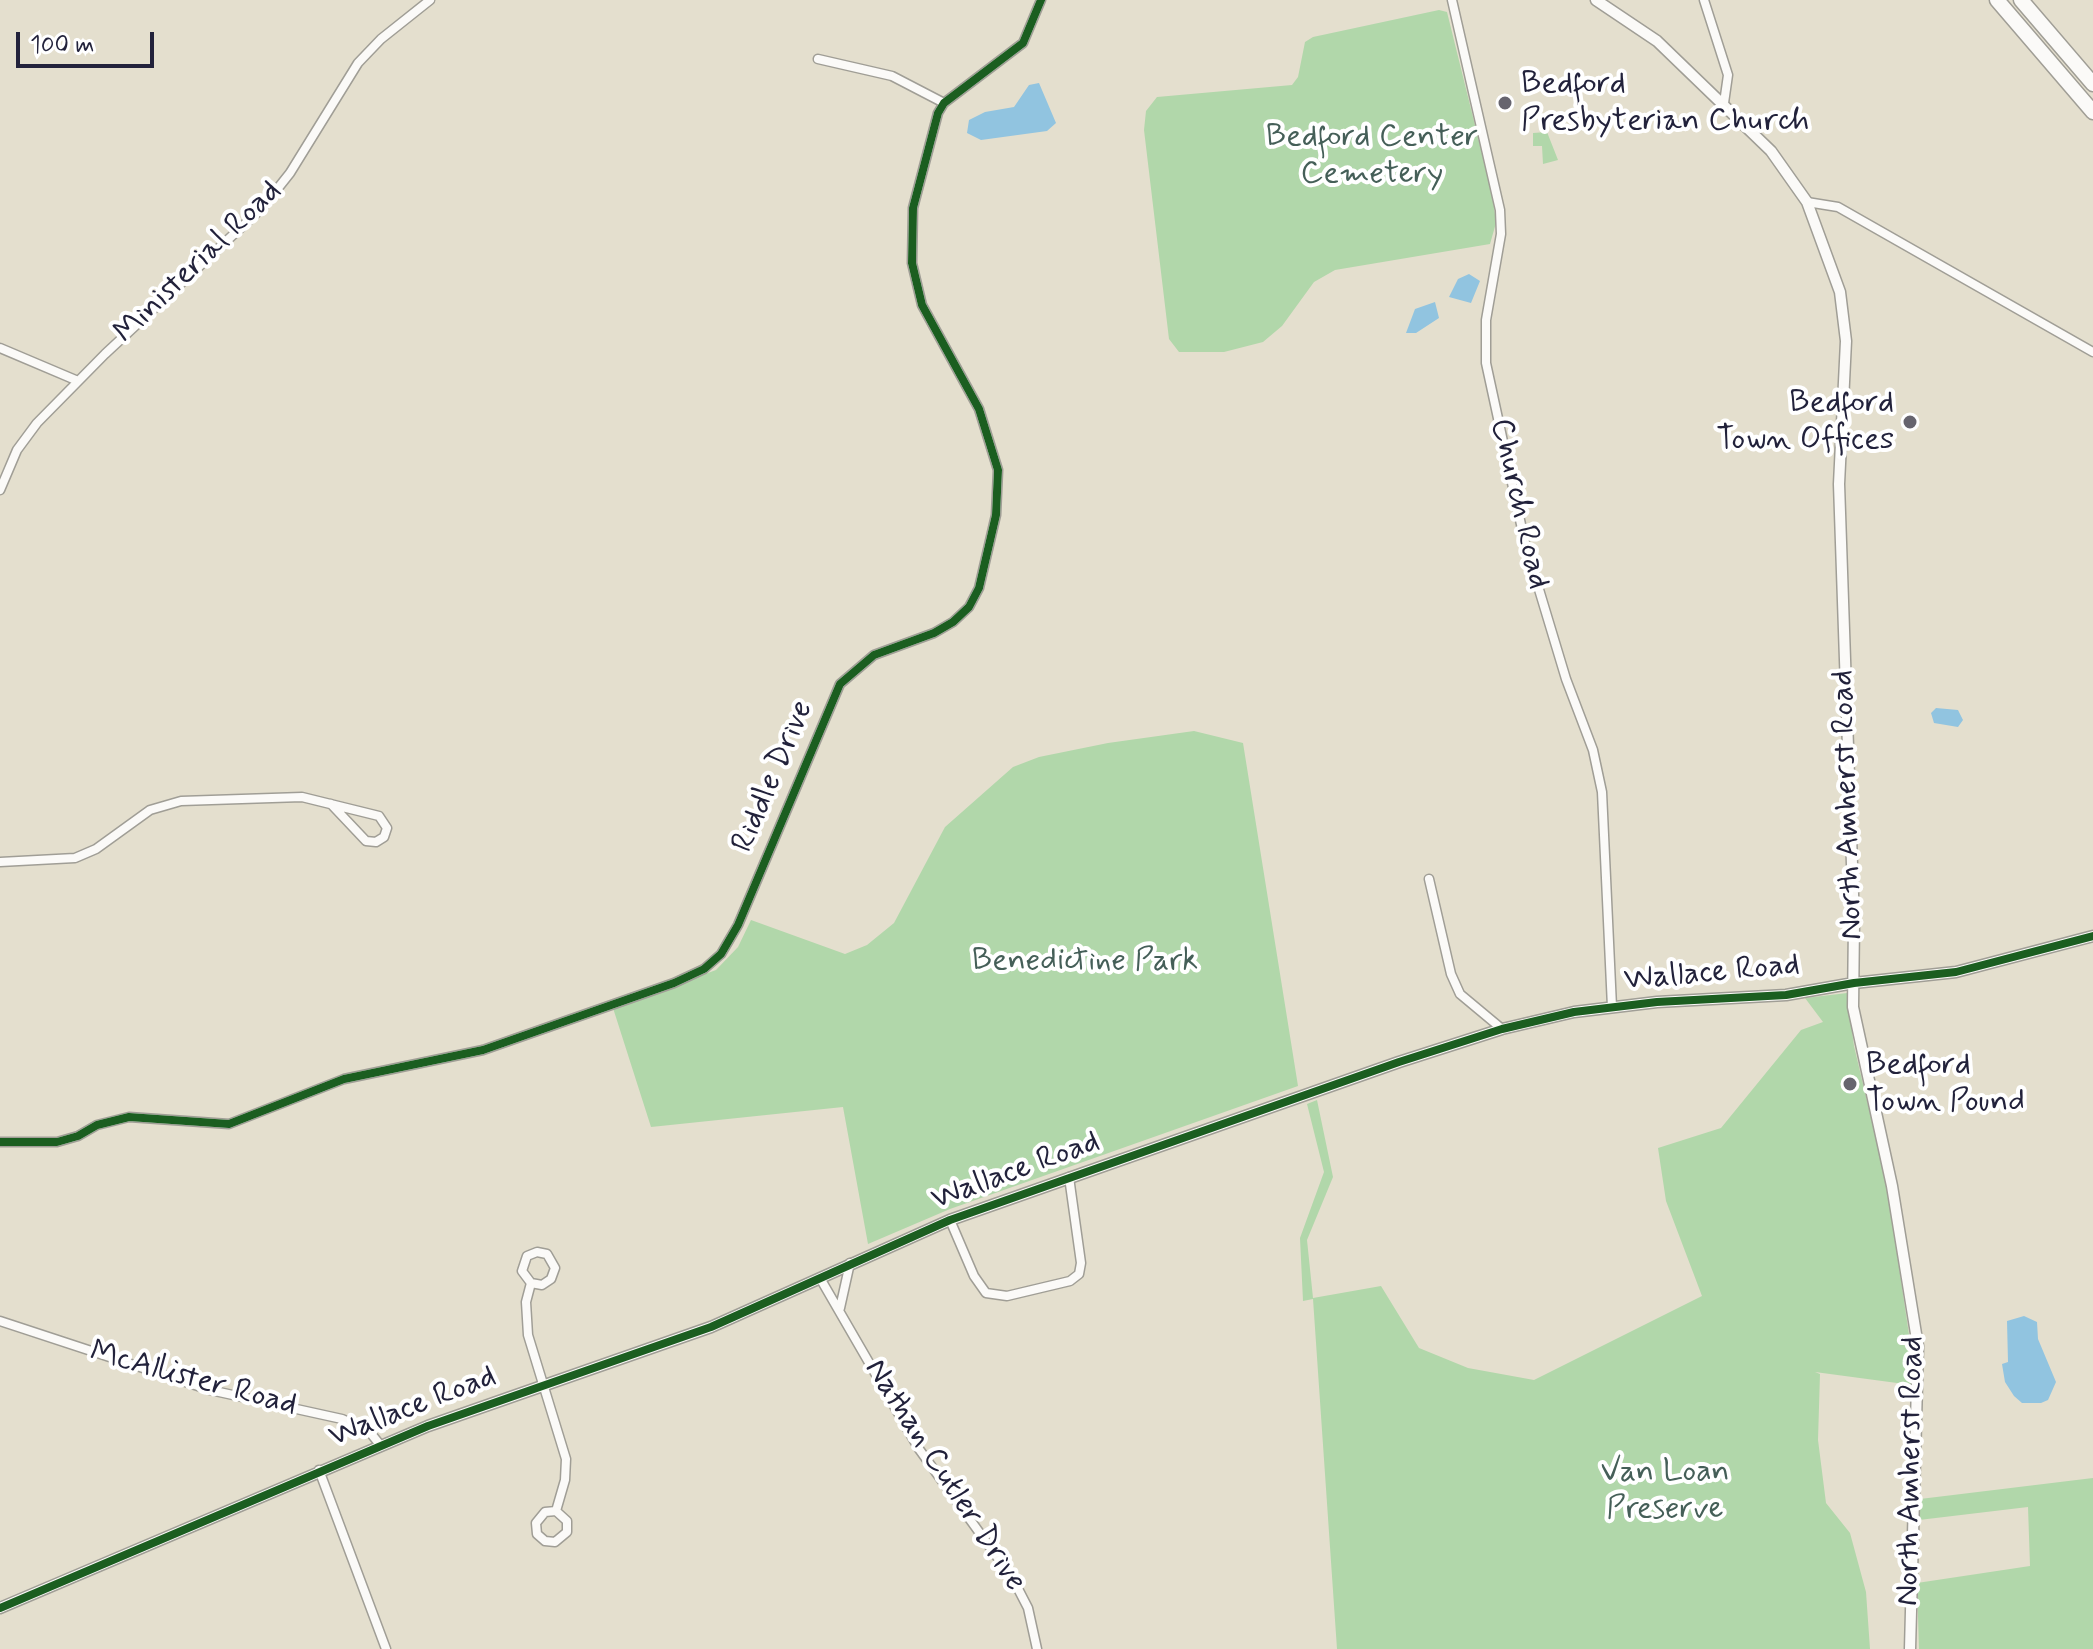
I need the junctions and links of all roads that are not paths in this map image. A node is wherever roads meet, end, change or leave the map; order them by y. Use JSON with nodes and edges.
{"nodes":[{"id":1,"x":430,"y":0,"type":"edge"},
{"id":2,"x":1041,"y":0,"type":"edge"},
{"id":3,"x":1452,"y":0,"type":"edge"},
{"id":4,"x":1596,"y":0,"type":"edge"},
{"id":5,"x":1704,"y":0,"type":"edge"},
{"id":6,"x":1997,"y":0,"type":"edge"},
{"id":7,"x":2021,"y":0,"type":"edge"},
{"id":8,"x":818,"y":59,"type":"dead end"},
{"id":9,"x":2093,"y":84,"type":"edge"},
{"id":10,"x":944,"y":103,"type":"junction"},
{"id":11,"x":1724,"y":103,"type":"junction"},
{"id":12,"x":2093,"y":112,"type":"edge"},
{"id":13,"x":1807,"y":202,"type":"junction"},
{"id":14,"x":0,"y":348,"type":"edge"},
{"id":15,"x":2093,"y":352,"type":"edge"},
{"id":16,"x":78,"y":381,"type":"junction"},
{"id":17,"x":0,"y":490,"type":"edge"},
{"id":18,"x":331,"y":804,"type":"junction"},
{"id":19,"x":0,"y":862,"type":"edge"},
{"id":20,"x":1429,"y":879,"type":"dead end"},
{"id":21,"x":2093,"y":936,"type":"edge"},
{"id":22,"x":1854,"y":983,"type":"junction"},
{"id":23,"x":1612,"y":1007,"type":"junction"},
{"id":24,"x":1502,"y":1029,"type":"junction"},
{"id":25,"x":0,"y":1142,"type":"edge"},
{"id":26,"x":1069,"y":1177,"type":"junction"},
{"id":27,"x":950,"y":1220,"type":"junction"},
{"id":28,"x":850,"y":1263,"type":"junction"},
{"id":29,"x":820,"y":1278,"type":"junction"},
{"id":30,"x":531,"y":1283,"type":"junction"},
{"id":31,"x":840,"y":1308,"type":"junction"},
{"id":32,"x":0,"y":1321,"type":"edge"},
{"id":33,"x":543,"y":1384,"type":"junction"},
{"id":34,"x":381,"y":1446,"type":"junction"},
{"id":35,"x":319,"y":1470,"type":"junction"},
{"id":36,"x":556,"y":1511,"type":"dead end"},
{"id":37,"x":0,"y":1608,"type":"edge"},
{"id":38,"x":386,"y":1649,"type":"edge"},
{"id":39,"x":1037,"y":1649,"type":"edge"},
{"id":40,"x":1910,"y":1649,"type":"edge"}],
"edges":[{"from":1,"to":16,"type":"street","name":"Ministerial Road"},
{"from":2,"to":10,"type":"street"},
{"from":3,"to":23,"type":"street","name":"Church Road"},
{"from":4,"to":11,"type":"street","name":"North Amherst Road"},
{"from":5,"to":11,"type":"street"},
{"from":6,"to":12,"type":"highway"},
{"from":7,"to":9,"type":"highway"},
{"from":8,"to":10,"type":"street"},
{"from":10,"to":25,"type":"street","name":"Riddle Drive"},
{"from":11,"to":13,"type":"street","name":"North Amherst Road"},
{"from":13,"to":15,"type":"street"},
{"from":13,"to":22,"type":"street","name":"North Amherst Road"},
{"from":14,"to":16,"type":"street"},
{"from":16,"to":17,"type":"street","name":"Ministerial Road"},
{"from":18,"to":18,"type":"street"},
{"from":18,"to":19,"type":"street"},
{"from":20,"to":24,"type":"street"},
{"from":21,"to":22,"type":"street","name":"Wallace Road"},
{"from":22,"to":23,"type":"street","name":"Wallace Road"},
{"from":22,"to":40,"type":"street","name":"North Amherst Road"},
{"from":23,"to":24,"type":"street","name":"Wallace Road"},
{"from":24,"to":26,"type":"street","name":"Wallace Road"},
{"from":26,"to":27,"type":"street","name":"Wallace Road"},
{"from":26,"to":27,"type":"street"},
{"from":27,"to":28,"type":"street","name":"Wallace Road"},
{"from":28,"to":29,"type":"street","name":"Wallace Road"},
{"from":28,"to":31,"type":"street"},
{"from":29,"to":31,"type":"street","name":"Nathan Cutler Drive"},
{"from":29,"to":33,"type":"street","name":"Wallace Road"},
{"from":30,"to":30,"type":"street"},
{"from":30,"to":33,"type":"street"},
{"from":31,"to":39,"type":"street","name":"Nathan Cutler Drive"},
{"from":32,"to":34,"type":"street","name":"McAllister Road"},
{"from":33,"to":34,"type":"street","name":"Wallace Road"},
{"from":33,"to":36,"type":"street"},
{"from":34,"to":35,"type":"street","name":"Wallace Road"},
{"from":35,"to":37,"type":"street","name":"Wallace Road"},
{"from":35,"to":38,"type":"street"}]}
